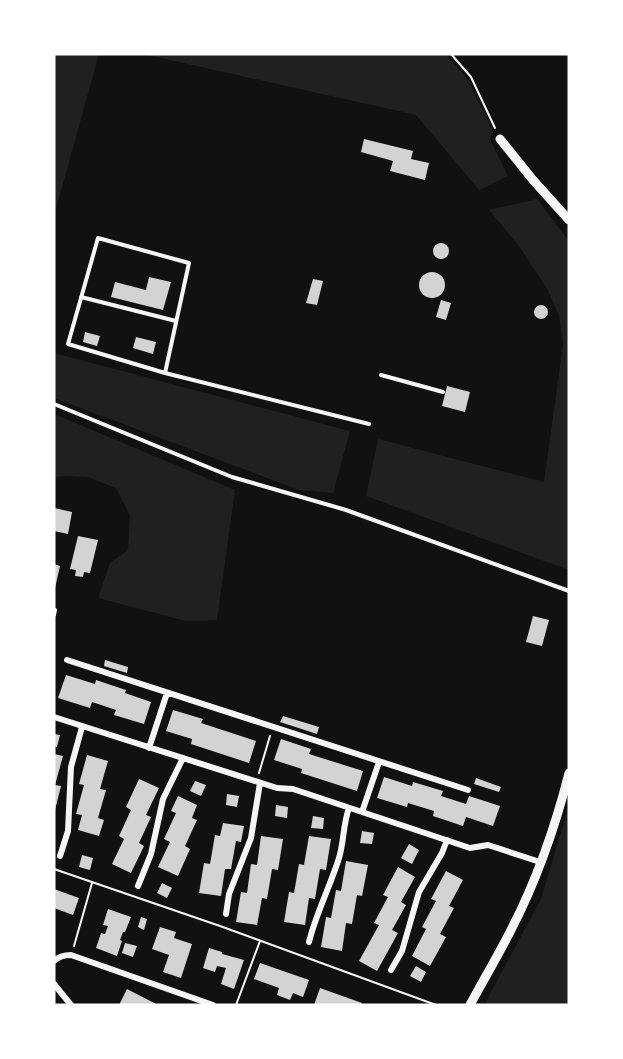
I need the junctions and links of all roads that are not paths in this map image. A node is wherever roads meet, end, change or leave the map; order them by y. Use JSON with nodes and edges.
{"nodes":[{"id":1,"x":500,"y":139,"type":"road end"},
{"id":2,"x":569,"y":220,"type":"edge"},
{"id":3,"x":81,"y":297,"type":"junction"},
{"id":4,"x":176,"y":321,"type":"junction"},
{"id":5,"x":165,"y":373,"type":"junction"},
{"id":6,"x":381,"y":375,"type":"dead end"},
{"id":7,"x":444,"y":392,"type":"dead end"},
{"id":8,"x":54,"y":404,"type":"edge"},
{"id":9,"x":369,"y":424,"type":"dead end"},
{"id":10,"x":569,"y":591,"type":"edge"},
{"id":11,"x":54,"y":610,"type":"edge"},
{"id":12,"x":54,"y":615,"type":"edge"},
{"id":13,"x":67,"y":660,"type":"dead end"},
{"id":14,"x":167,"y":693,"type":"junction"},
{"id":15,"x":54,"y":717,"type":"edge"},
{"id":16,"x":82,"y":727,"type":"junction"},
{"id":17,"x":149,"y":748,"type":"junction"},
{"id":18,"x":183,"y":758,"type":"junction"},
{"id":19,"x":379,"y":762,"type":"junction"},
{"id":20,"x":569,"y":773,"type":"edge"},
{"id":21,"x":258,"y":782,"type":"junction"},
{"id":22,"x":468,"y":790,"type":"dead end"},
{"id":23,"x":349,"y":808,"type":"junction"},
{"id":24,"x":362,"y":812,"type":"junction"},
{"id":25,"x":447,"y":840,"type":"junction"},
{"id":26,"x":60,"y":856,"type":"dead end"},
{"id":27,"x":540,"y":862,"type":"junction"},
{"id":28,"x":138,"y":886,"type":"dead end"},
{"id":29,"x":226,"y":914,"type":"dead end"},
{"id":30,"x":309,"y":942,"type":"dead end"},
{"id":31,"x":54,"y":961,"type":"edge"},
{"id":32,"x":392,"y":970,"type":"dead end"},
{"id":33,"x":54,"y":984,"type":"edge"},
{"id":34,"x":71,"y":1005,"type":"edge"},
{"id":35,"x":213,"y":1005,"type":"edge"},
{"id":36,"x":470,"y":1005,"type":"edge"}],
"edges":[{"from":1,"to":2,"type":"street"},
{"from":3,"to":4,"type":"lane"},
{"from":3,"to":4,"type":"lane"},
{"from":3,"to":5,"type":"lane"},
{"from":4,"to":5,"type":"lane"},
{"from":5,"to":9,"type":"lane"},
{"from":6,"to":7,"type":"lane"},
{"from":8,"to":10,"type":"lane"},
{"from":11,"to":12,"type":"lane"},
{"from":13,"to":14,"type":"street"},
{"from":14,"to":17,"type":"street"},
{"from":14,"to":19,"type":"street"},
{"from":15,"to":16,"type":"street"},
{"from":16,"to":17,"type":"street"},
{"from":16,"to":26,"type":"street"},
{"from":17,"to":18,"type":"street"},
{"from":18,"to":21,"type":"street"},
{"from":18,"to":28,"type":"street"},
{"from":19,"to":22,"type":"street"},
{"from":19,"to":24,"type":"street"},
{"from":20,"to":27,"type":"street"},
{"from":21,"to":23,"type":"street"},
{"from":21,"to":29,"type":"street"},
{"from":23,"to":24,"type":"street"},
{"from":23,"to":30,"type":"street"},
{"from":24,"to":25,"type":"street"},
{"from":25,"to":27,"type":"street"},
{"from":25,"to":32,"type":"street"},
{"from":27,"to":36,"type":"street"},
{"from":31,"to":35,"type":"street"},
{"from":33,"to":34,"type":"street"}]}
